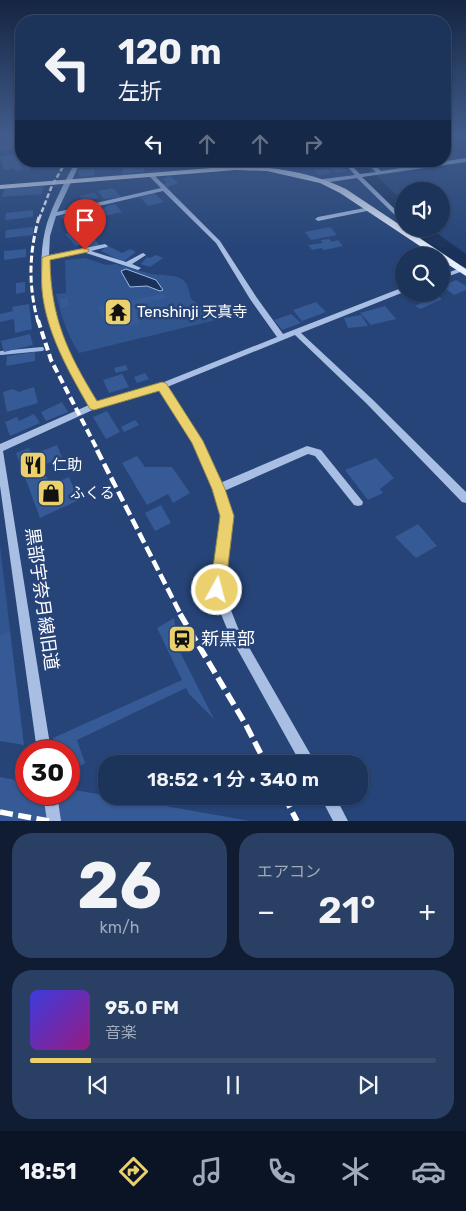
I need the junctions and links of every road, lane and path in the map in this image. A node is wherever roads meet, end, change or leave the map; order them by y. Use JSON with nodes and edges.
{"nodes":[{"id":1,"x":72,"y":174,"type":"edge"},
{"id":2,"x":169,"y":174,"type":"edge"},
{"id":3,"x":298,"y":174,"type":"edge"},
{"id":4,"x":365,"y":174,"type":"edge"},
{"id":5,"x":359,"y":175,"type":"junction"},
{"id":6,"x":151,"y":176,"type":"junction"},
{"id":7,"x":68,"y":182,"type":"junction"},
{"id":8,"x":323,"y":182,"type":"junction"},
{"id":9,"x":0,"y":187,"type":"edge"},
{"id":10,"x":163,"y":189,"type":"junction"},
{"id":11,"x":370,"y":209,"type":"junction"},
{"id":12,"x":395,"y":213,"type":"edge"},
{"id":13,"x":54,"y":215,"type":"junction"},
{"id":14,"x":318,"y":219,"type":"dead end"},
{"id":15,"x":395,"y":223,"type":"edge"},
{"id":16,"x":416,"y":237,"type":"edge"},
{"id":17,"x":106,"y":246,"type":"dead end"},
{"id":18,"x":429,"y":247,"type":"edge"},
{"id":19,"x":85,"y":250,"type":"junction"},
{"id":20,"x":143,"y":255,"type":"dead end"},
{"id":21,"x":46,"y":258,"type":"junction"},
{"id":22,"x":450,"y":263,"type":"edge"},
{"id":23,"x":127,"y":264,"type":"junction"},
{"id":24,"x":138,"y":268,"type":"dead end"},
{"id":25,"x":463,"y":272,"type":"edge"},
{"id":26,"x":450,"y":275,"type":"edge"},
{"id":27,"x":395,"y":294,"type":"edge"},
{"id":28,"x":296,"y":332,"type":"junction"},
{"id":29,"x":282,"y":338,"type":"junction"},
{"id":30,"x":162,"y":386,"type":"junction"},
{"id":31,"x":94,"y":406,"type":"junction"},
{"id":32,"x":0,"y":448,"type":"edge"},
{"id":33,"x":0,"y":453,"type":"edge"},
{"id":34,"x":218,"y":489,"type":"junction"},
{"id":35,"x":466,"y":499,"type":"edge"},
{"id":36,"x":358,"y":502,"type":"dead end"},
{"id":37,"x":42,"y":740,"type":"edge"},
{"id":38,"x":304,"y":755,"type":"edge"},
{"id":39,"x":52,"y":805,"type":"edge"},
{"id":40,"x":332,"y":805,"type":"edge"},
{"id":41,"x":54,"y":821,"type":"edge"},
{"id":42,"x":341,"y":821,"type":"edge"}],
"edges":[{"from":1,"to":7,"type":"street"},
{"from":2,"to":6,"type":"main road"},
{"from":3,"to":8,"type":"main road"},
{"from":4,"to":5,"type":"street"},
{"from":5,"to":8,"type":"street"},
{"from":5,"to":12,"type":"street"},
{"from":6,"to":7,"type":"main road"},
{"from":6,"to":10,"type":"street"},
{"from":7,"to":9,"type":"main road"},
{"from":7,"to":13,"type":"street"},
{"from":8,"to":11,"type":"main road"},
{"from":10,"to":13,"type":"street"},
{"from":10,"to":29,"type":"street"},
{"from":11,"to":14,"type":"street"},
{"from":11,"to":15,"type":"main road"},
{"from":13,"to":21,"type":"street"},
{"from":16,"to":18,"type":"main road"},
{"from":17,"to":19,"type":"street"},
{"from":19,"to":21,"type":"street"},
{"from":19,"to":23,"type":"street"},
{"from":20,"to":23,"type":"street"},
{"from":21,"to":31,"type":"street"},
{"from":22,"to":25,"type":"main road"},
{"from":23,"to":24,"type":"street"},
{"from":25,"to":26,"type":"street"},
{"from":27,"to":28,"type":"street"},
{"from":28,"to":29,"type":"street"},
{"from":28,"to":35,"type":"street"},
{"from":29,"to":30,"type":"street"},
{"from":30,"to":31,"type":"street"},
{"from":30,"to":34,"type":"street"},
{"from":31,"to":32,"type":"street"},
{"from":33,"to":37,"type":"street","name":"黒部宇奈月線旧道"},
{"from":34,"to":36,"type":"street"},
{"from":34,"to":38,"type":"street"},
{"from":39,"to":41,"type":"street"},
{"from":40,"to":42,"type":"street"}]}
